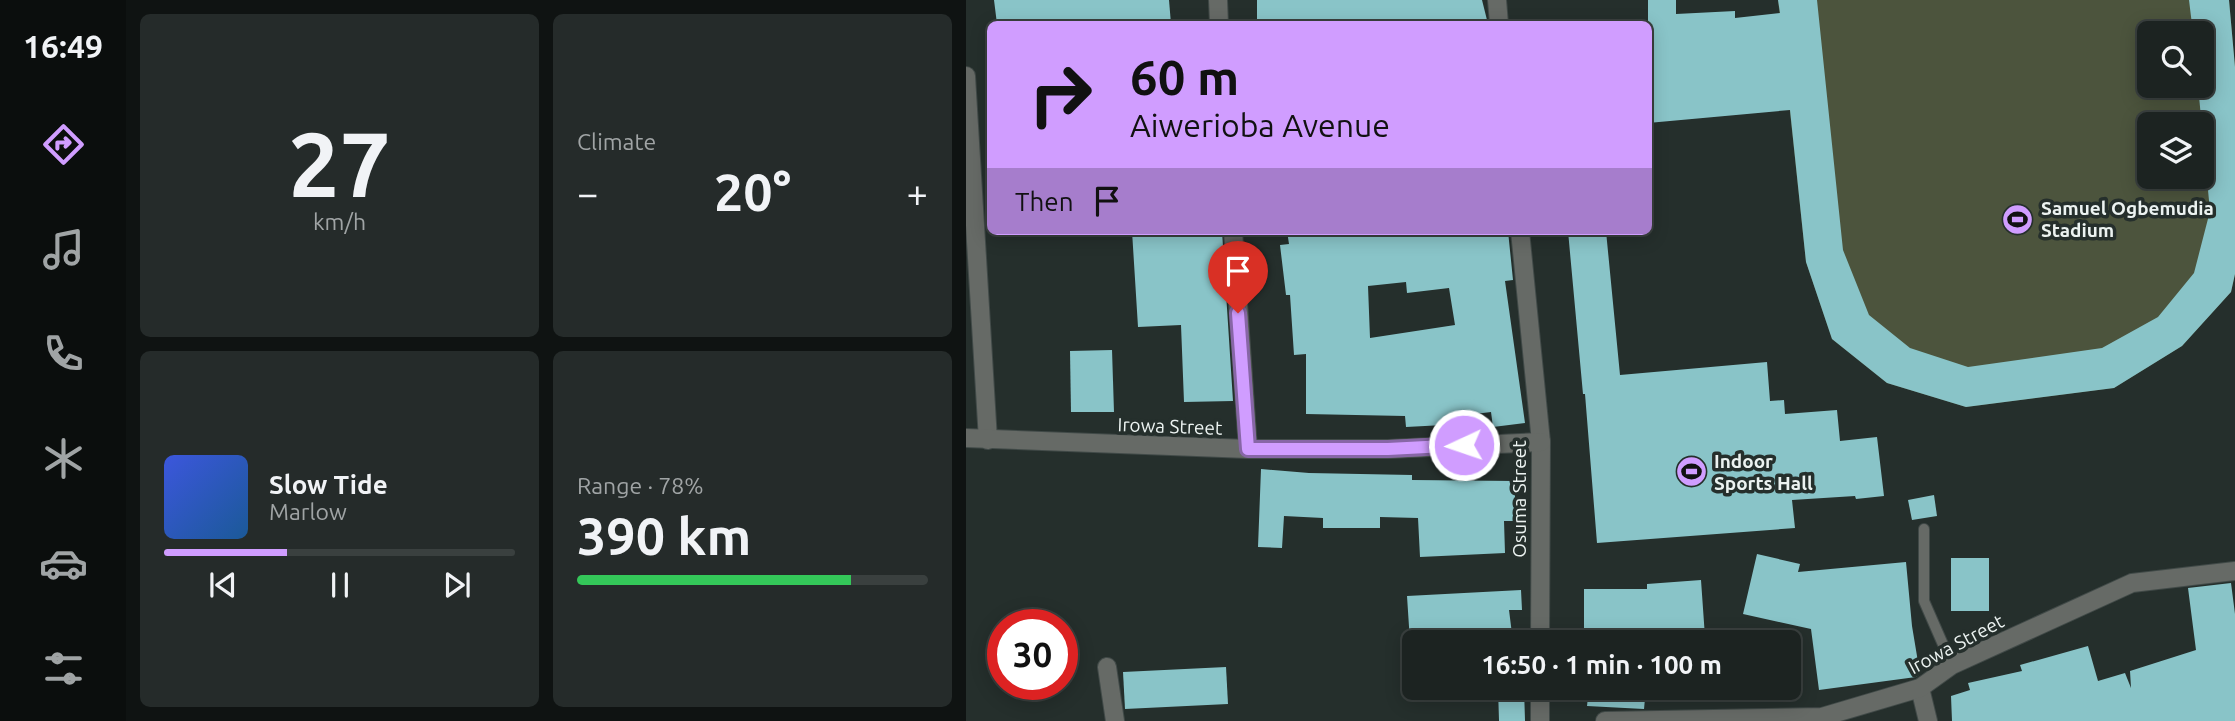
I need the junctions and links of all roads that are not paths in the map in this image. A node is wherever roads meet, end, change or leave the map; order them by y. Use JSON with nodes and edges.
{"nodes":[{"id":1,"x":1217,"y":0,"type":"edge"},
{"id":2,"x":1497,"y":0,"type":"edge"},
{"id":3,"x":1219,"y":21,"type":"edge"},
{"id":4,"x":1499,"y":21,"type":"edge"},
{"id":5,"x":966,"y":76,"type":"edge"},
{"id":6,"x":1233,"y":235,"type":"edge"},
{"id":7,"x":1520,"y":235,"type":"edge"},
{"id":8,"x":966,"y":438,"type":"edge"},
{"id":9,"x":988,"y":440,"type":"junction"},
{"id":10,"x":1541,"y":442,"type":"junction"},
{"id":11,"x":1248,"y":449,"type":"junction"},
{"id":12,"x":1924,"y":529,"type":"dead end"},
{"id":13,"x":2235,"y":571,"type":"edge"},
{"id":14,"x":1540,"y":630,"type":"edge"},
{"id":15,"x":1952,"y":665,"type":"junction"},
{"id":16,"x":1107,"y":667,"type":"dead end"},
{"id":17,"x":1920,"y":688,"type":"junction"},
{"id":18,"x":1540,"y":700,"type":"edge"},
{"id":19,"x":1115,"y":721,"type":"edge"},
{"id":20,"x":1540,"y":721,"type":"edge"},
{"id":21,"x":1605,"y":721,"type":"edge"},
{"id":22,"x":1928,"y":721,"type":"edge"}],
"edges":[{"from":1,"to":3,"type":"street"},
{"from":2,"to":4,"type":"street"},
{"from":5,"to":9,"type":"street"},
{"from":6,"to":11,"type":"street"},
{"from":7,"to":10,"type":"street","name":"Osuma Street"},
{"from":8,"to":9,"type":"street","name":"Irowa Street"},
{"from":9,"to":11,"type":"street","name":"Irowa Street"},
{"from":10,"to":11,"type":"street","name":"Irowa Street"},
{"from":10,"to":14,"type":"street","name":"Osuma Street"},
{"from":12,"to":15,"type":"lane"},
{"from":13,"to":15,"type":"street","name":"Irowa Street"},
{"from":15,"to":17,"type":"street","name":"Irowa Street"},
{"from":16,"to":19,"type":"street"},
{"from":17,"to":21,"type":"street","name":"Irowa Street"},
{"from":17,"to":22,"type":"street"},
{"from":18,"to":20,"type":"street"}]}
